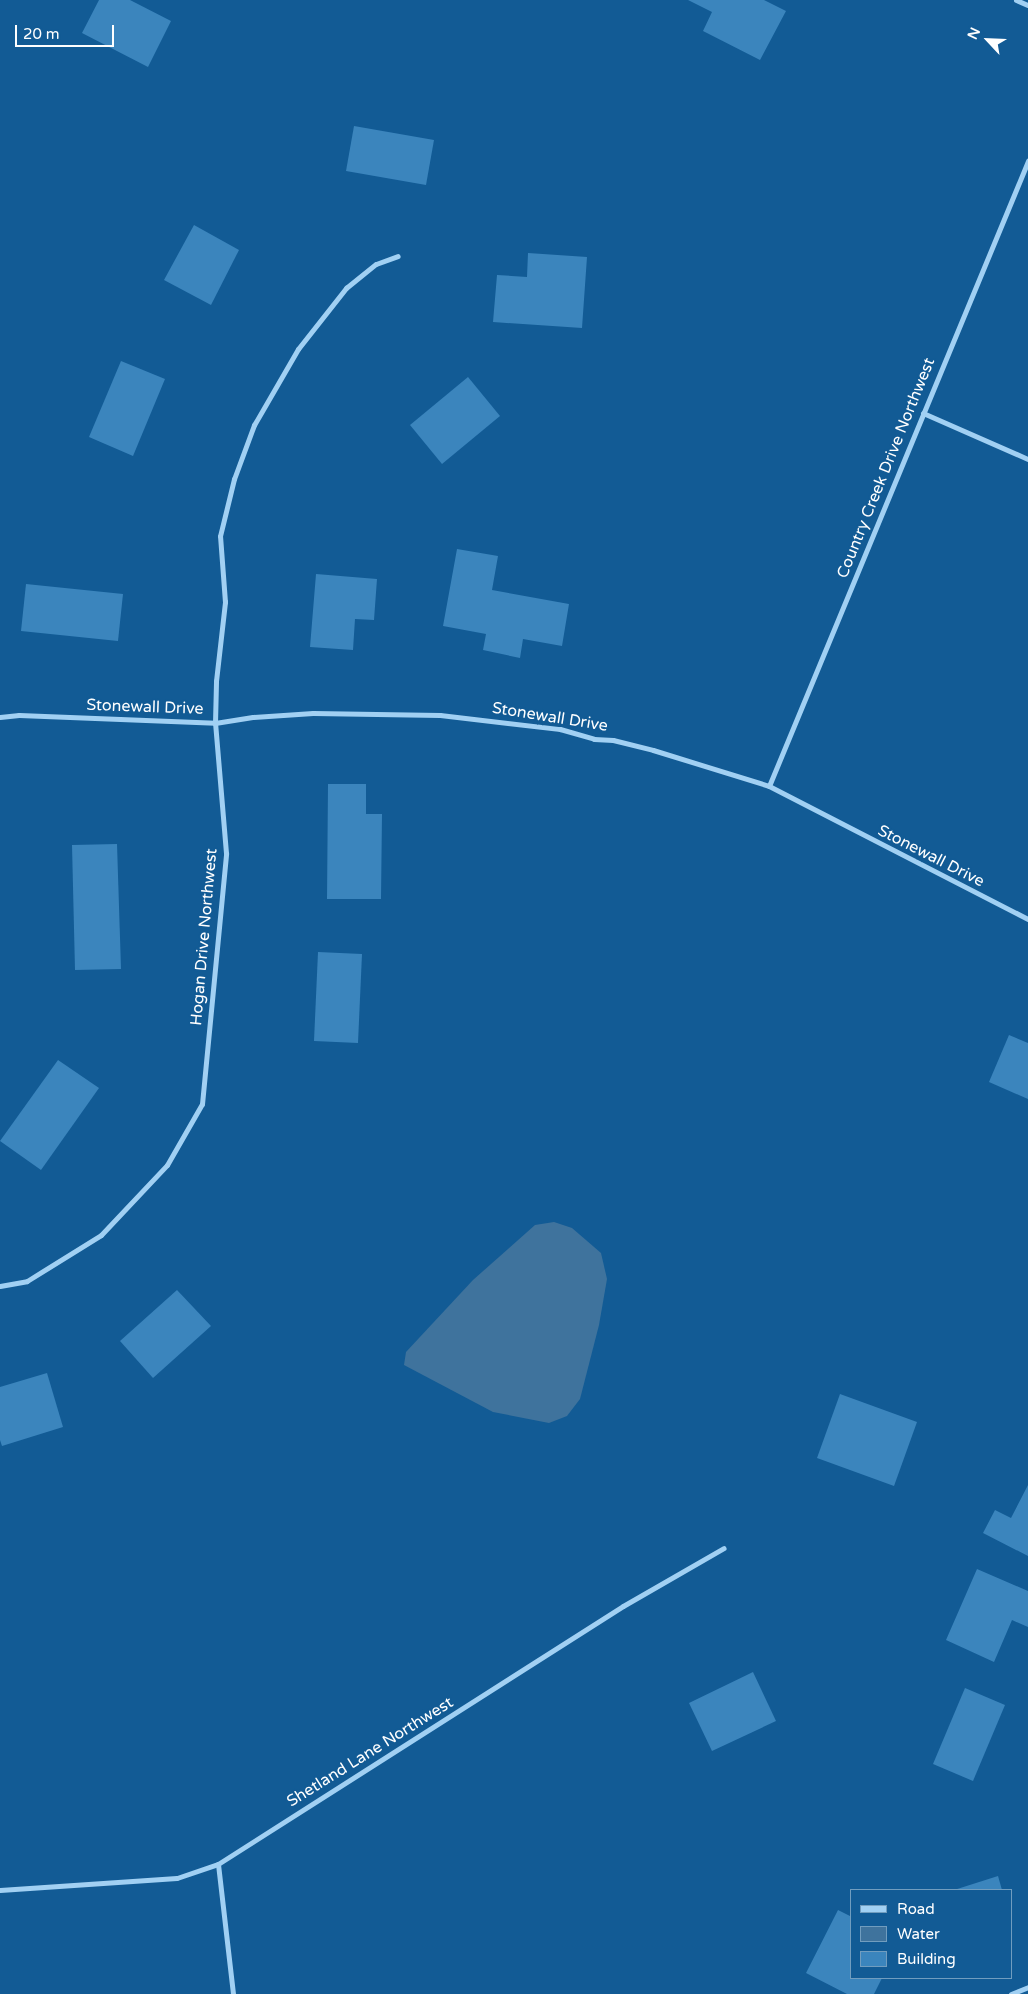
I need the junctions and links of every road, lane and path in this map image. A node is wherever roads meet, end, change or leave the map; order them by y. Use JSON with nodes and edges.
{"nodes":[{"id":1,"x":1016,"y":0,"type":"edge"},
{"id":2,"x":1028,"y":5,"type":"edge"},
{"id":3,"x":1028,"y":161,"type":"edge"},
{"id":4,"x":398,"y":256,"type":"dead end"},
{"id":5,"x":923,"y":413,"type":"junction"},
{"id":6,"x":1028,"y":459,"type":"edge"},
{"id":7,"x":0,"y":717,"type":"edge"},
{"id":8,"x":215,"y":722,"type":"junction"},
{"id":9,"x":769,"y":786,"type":"junction"},
{"id":10,"x":1028,"y":920,"type":"edge"},
{"id":11,"x":0,"y":1286,"type":"edge"},
{"id":12,"x":724,"y":1548,"type":"dead end"},
{"id":13,"x":218,"y":1864,"type":"junction"},
{"id":14,"x":0,"y":1890,"type":"edge"},
{"id":15,"x":1028,"y":1987,"type":"edge"},
{"id":16,"x":233,"y":1994,"type":"edge"},
{"id":17,"x":1011,"y":1994,"type":"edge"}],
"edges":[{"from":1,"to":2,"type":"street"},
{"from":3,"to":5,"type":"street","name":"Country Creek Drive Northwest"},
{"from":4,"to":8,"type":"street","name":"Hogan Drive Northwest"},
{"from":5,"to":6,"type":"street"},
{"from":5,"to":9,"type":"street","name":"Country Creek Drive Northwest"},
{"from":7,"to":8,"type":"street","name":"Stonewall Drive"},
{"from":8,"to":9,"type":"street","name":"Stonewall Drive"},
{"from":8,"to":11,"type":"street","name":"Hogan Drive Northwest"},
{"from":9,"to":10,"type":"street","name":"Stonewall Drive"},
{"from":12,"to":13,"type":"street","name":"Shetland Lane Northwest"},
{"from":13,"to":14,"type":"street","name":"Shetland Lane Northwest"},
{"from":13,"to":16,"type":"street"},
{"from":15,"to":17,"type":"street"}]}
